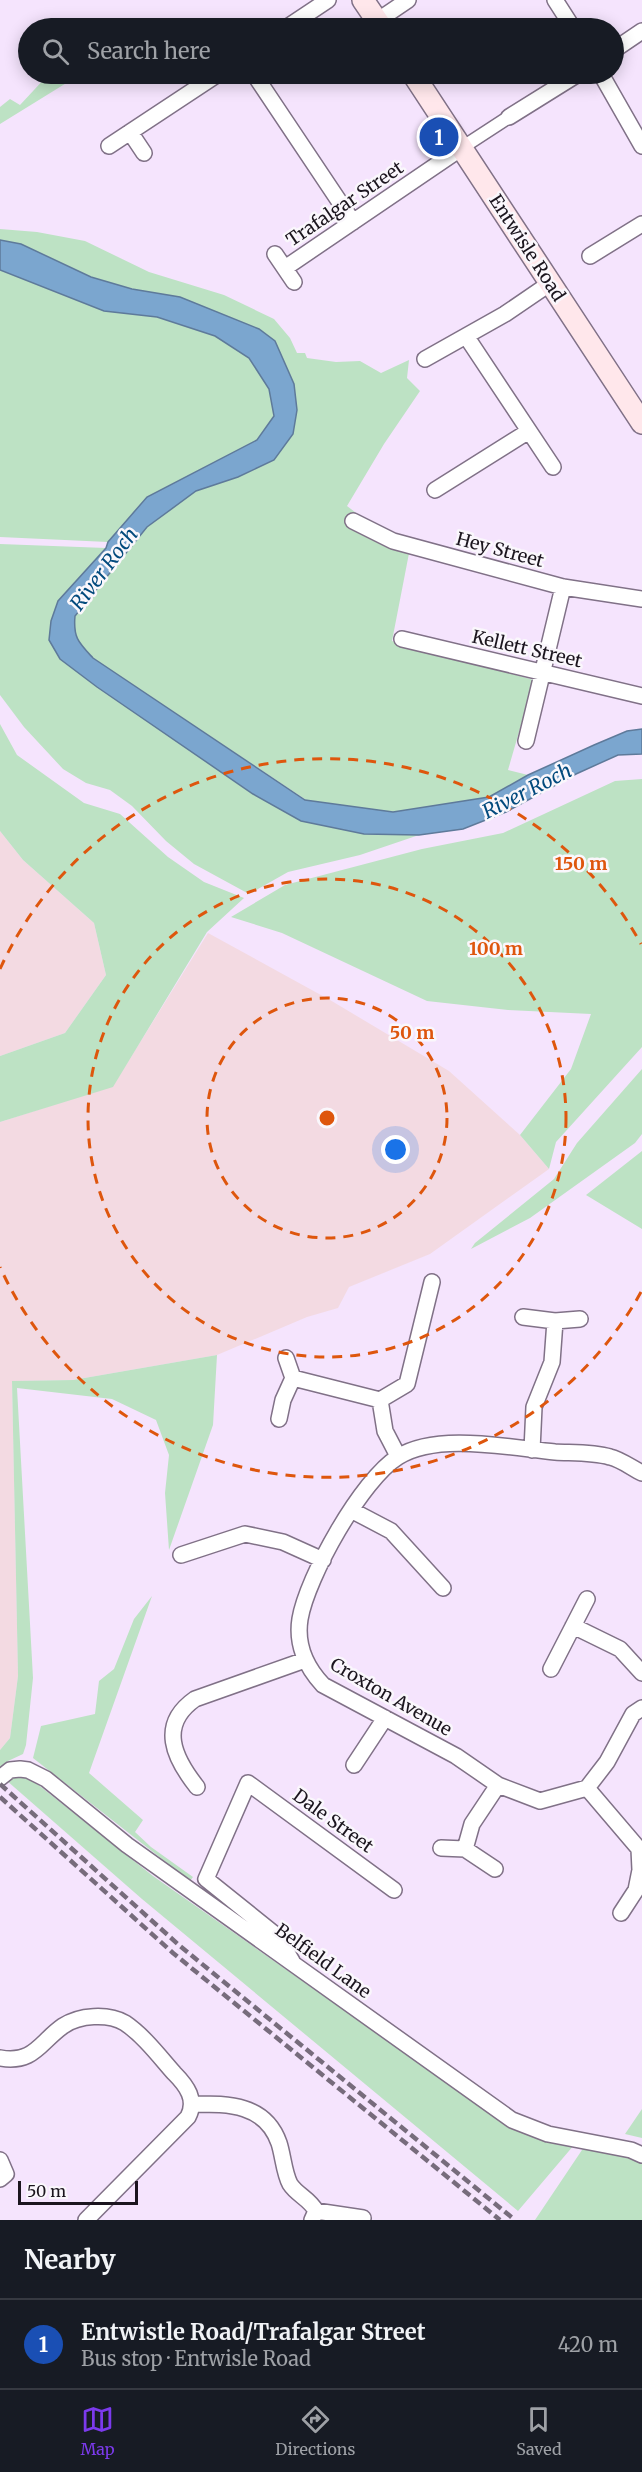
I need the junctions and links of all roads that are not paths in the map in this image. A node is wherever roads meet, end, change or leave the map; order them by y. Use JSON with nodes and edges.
{"nodes":[{"id":1,"x":328,"y":0,"type":"edge"},
{"id":2,"x":363,"y":0,"type":"edge"},
{"id":3,"x":408,"y":0,"type":"edge"},
{"id":4,"x":555,"y":0,"type":"edge"},
{"id":5,"x":301,"y":18,"type":"edge"},
{"id":6,"x":375,"y":18,"type":"edge"},
{"id":7,"x":387,"y":18,"type":"edge"},
{"id":8,"x":567,"y":18,"type":"edge"},
{"id":9,"x":642,"y":31,"type":"edge"},
{"id":10,"x":624,"y":43,"type":"edge"},
{"id":11,"x":203,"y":84,"type":"edge"},
{"id":12,"x":261,"y":84,"type":"edge"},
{"id":13,"x":420,"y":84,"type":"edge"},
{"id":14,"x":562,"y":84,"type":"edge"},
{"id":15,"x":606,"y":84,"type":"edge"},
{"id":16,"x":509,"y":117,"type":"joint"},
{"id":17,"x":130,"y":132,"type":"junction"},
{"id":18,"x":640,"y":140,"type":"edge"},
{"id":19,"x":109,"y":146,"type":"dead end"},
{"id":20,"x":463,"y":147,"type":"junction"},
{"id":21,"x":144,"y":153,"type":"dead end"},
{"id":22,"x":353,"y":222,"type":"junction"},
{"id":23,"x":642,"y":224,"type":"edge"},
{"id":24,"x":275,"y":254,"type":"dead end"},
{"id":25,"x":590,"y":256,"type":"dead end"},
{"id":26,"x":285,"y":268,"type":"junction"},
{"id":27,"x":294,"y":282,"type":"dead end"},
{"id":28,"x":549,"y":284,"type":"junction"},
{"id":29,"x":466,"y":336,"type":"junction"},
{"id":30,"x":425,"y":359,"type":"dead end"},
{"id":31,"x":642,"y":423,"type":"edge"},
{"id":32,"x":529,"y":431,"type":"junction"},
{"id":33,"x":554,"y":467,"type":"dead end"},
{"id":34,"x":435,"y":490,"type":"dead end"},
{"id":35,"x":353,"y":521,"type":"dead end"},
{"id":36,"x":563,"y":587,"type":"junction"},
{"id":37,"x":642,"y":599,"type":"edge"},
{"id":38,"x":402,"y":639,"type":"dead end"},
{"id":39,"x":542,"y":674,"type":"junction"},
{"id":40,"x":642,"y":696,"type":"edge"},
{"id":41,"x":526,"y":741,"type":"dead end"},
{"id":42,"x":432,"y":1282,"type":"dead end"},
{"id":43,"x":523,"y":1317,"type":"dead end"},
{"id":44,"x":580,"y":1319,"type":"dead end"},
{"id":45,"x":555,"y":1321,"type":"junction"},
{"id":46,"x":286,"y":1358,"type":"dead end"},
{"id":47,"x":293,"y":1378,"type":"junction"},
{"id":48,"x":380,"y":1400,"type":"junction"},
{"id":49,"x":279,"y":1419,"type":"dead end"},
{"id":50,"x":532,"y":1450,"type":"junction"},
{"id":51,"x":398,"y":1456,"type":"junction"},
{"id":52,"x":642,"y":1473,"type":"edge"},
{"id":53,"x":351,"y":1510,"type":"junction"},
{"id":54,"x":181,"y":1555,"type":"dead end"},
{"id":55,"x":322,"y":1560,"type":"junction"},
{"id":56,"x":443,"y":1588,"type":"dead end"},
{"id":57,"x":588,"y":1599,"type":"dead end"},
{"id":58,"x":573,"y":1626,"type":"junction"},
{"id":59,"x":305,"y":1660,"type":"junction"},
{"id":60,"x":551,"y":1669,"type":"dead end"},
{"id":61,"x":642,"y":1673,"type":"edge"},
{"id":62,"x":642,"y":1708,"type":"edge"},
{"id":63,"x":385,"y":1718,"type":"junction"},
{"id":64,"x":354,"y":1765,"type":"dead end"},
{"id":65,"x":0,"y":1778,"type":"edge"},
{"id":66,"x":498,"y":1785,"type":"junction"},
{"id":67,"x":197,"y":1787,"type":"dead end"},
{"id":68,"x":587,"y":1788,"type":"junction"},
{"id":69,"x":441,"y":1848,"type":"dead end"},
{"id":70,"x":465,"y":1849,"type":"junction"},
{"id":71,"x":495,"y":1869,"type":"dead end"},
{"id":72,"x":394,"y":1890,"type":"dead end"},
{"id":73,"x":621,"y":1913,"type":"dead end"},
{"id":74,"x":295,"y":1966,"type":"junction"},
{"id":75,"x":0,"y":2058,"type":"edge"},
{"id":76,"x":192,"y":2104,"type":"junction"},
{"id":77,"x":642,"y":2155,"type":"edge"},
{"id":78,"x":314,"y":2215,"type":"edge"},
{"id":79,"x":363,"y":2218,"type":"dead end"},
{"id":80,"x":86,"y":2220,"type":"edge"}],
"edges":[{"from":1,"to":5,"type":"street"},
{"from":2,"to":6,"type":"main road"},
{"from":3,"to":7,"type":"street"},
{"from":4,"to":8,"type":"street"},
{"from":9,"to":10,"type":"street"},
{"from":11,"to":17,"type":"street"},
{"from":12,"to":22,"type":"street"},
{"from":13,"to":20,"type":"main road","name":"Entwisle Road"},
{"from":14,"to":16,"type":"street","name":"Trafalgar Street"},
{"from":15,"to":18,"type":"street"},
{"from":16,"to":20,"type":"street","name":"Trafalgar Street"},
{"from":17,"to":19,"type":"street"},
{"from":17,"to":21,"type":"street"},
{"from":20,"to":22,"type":"street","name":"Trafalgar Street"},
{"from":20,"to":28,"type":"main road","name":"Entwisle Road"},
{"from":22,"to":26,"type":"street","name":"Trafalgar Street"},
{"from":23,"to":25,"type":"street"},
{"from":24,"to":26,"type":"street","name":"Trafalgar Street"},
{"from":26,"to":27,"type":"street","name":"Trafalgar Street"},
{"from":28,"to":29,"type":"street"},
{"from":28,"to":31,"type":"main road","name":"Entwisle Road"},
{"from":29,"to":30,"type":"street"},
{"from":29,"to":32,"type":"street"},
{"from":32,"to":33,"type":"street"},
{"from":32,"to":34,"type":"street"},
{"from":35,"to":36,"type":"street","name":"Hey Street"},
{"from":36,"to":37,"type":"street","name":"Hey Street"},
{"from":36,"to":39,"type":"street"},
{"from":38,"to":39,"type":"street","name":"Kellett Street"},
{"from":39,"to":40,"type":"street","name":"Kellett Street"},
{"from":39,"to":41,"type":"street"},
{"from":42,"to":48,"type":"street"},
{"from":43,"to":45,"type":"street"},
{"from":44,"to":45,"type":"street"},
{"from":45,"to":50,"type":"street"},
{"from":46,"to":47,"type":"street"},
{"from":47,"to":48,"type":"street"},
{"from":47,"to":49,"type":"street"},
{"from":48,"to":51,"type":"street"},
{"from":50,"to":51,"type":"street","name":"Croxton Avenue"},
{"from":50,"to":52,"type":"street","name":"Croxton Avenue"},
{"from":51,"to":53,"type":"street","name":"Croxton Avenue"},
{"from":53,"to":55,"type":"street","name":"Croxton Avenue"},
{"from":53,"to":56,"type":"street"},
{"from":54,"to":55,"type":"street"},
{"from":55,"to":59,"type":"street","name":"Croxton Avenue"},
{"from":57,"to":58,"type":"street"},
{"from":58,"to":60,"type":"street"},
{"from":58,"to":61,"type":"street"},
{"from":59,"to":63,"type":"street","name":"Croxton Avenue"},
{"from":59,"to":67,"type":"street"},
{"from":62,"to":68,"type":"street"},
{"from":63,"to":64,"type":"street"},
{"from":63,"to":66,"type":"street","name":"Croxton Avenue"},
{"from":65,"to":74,"type":"street","name":"Belfield Lane"},
{"from":66,"to":68,"type":"street","name":"Croxton Avenue"},
{"from":66,"to":70,"type":"street"},
{"from":68,"to":73,"type":"street"},
{"from":69,"to":70,"type":"street"},
{"from":70,"to":71,"type":"street"},
{"from":72,"to":74,"type":"street","name":"Dale Street"},
{"from":74,"to":77,"type":"street","name":"Belfield Lane"},
{"from":75,"to":76,"type":"street"},
{"from":76,"to":78,"type":"street"},
{"from":76,"to":80,"type":"street"},
{"from":78,"to":79,"type":"street"}]}
